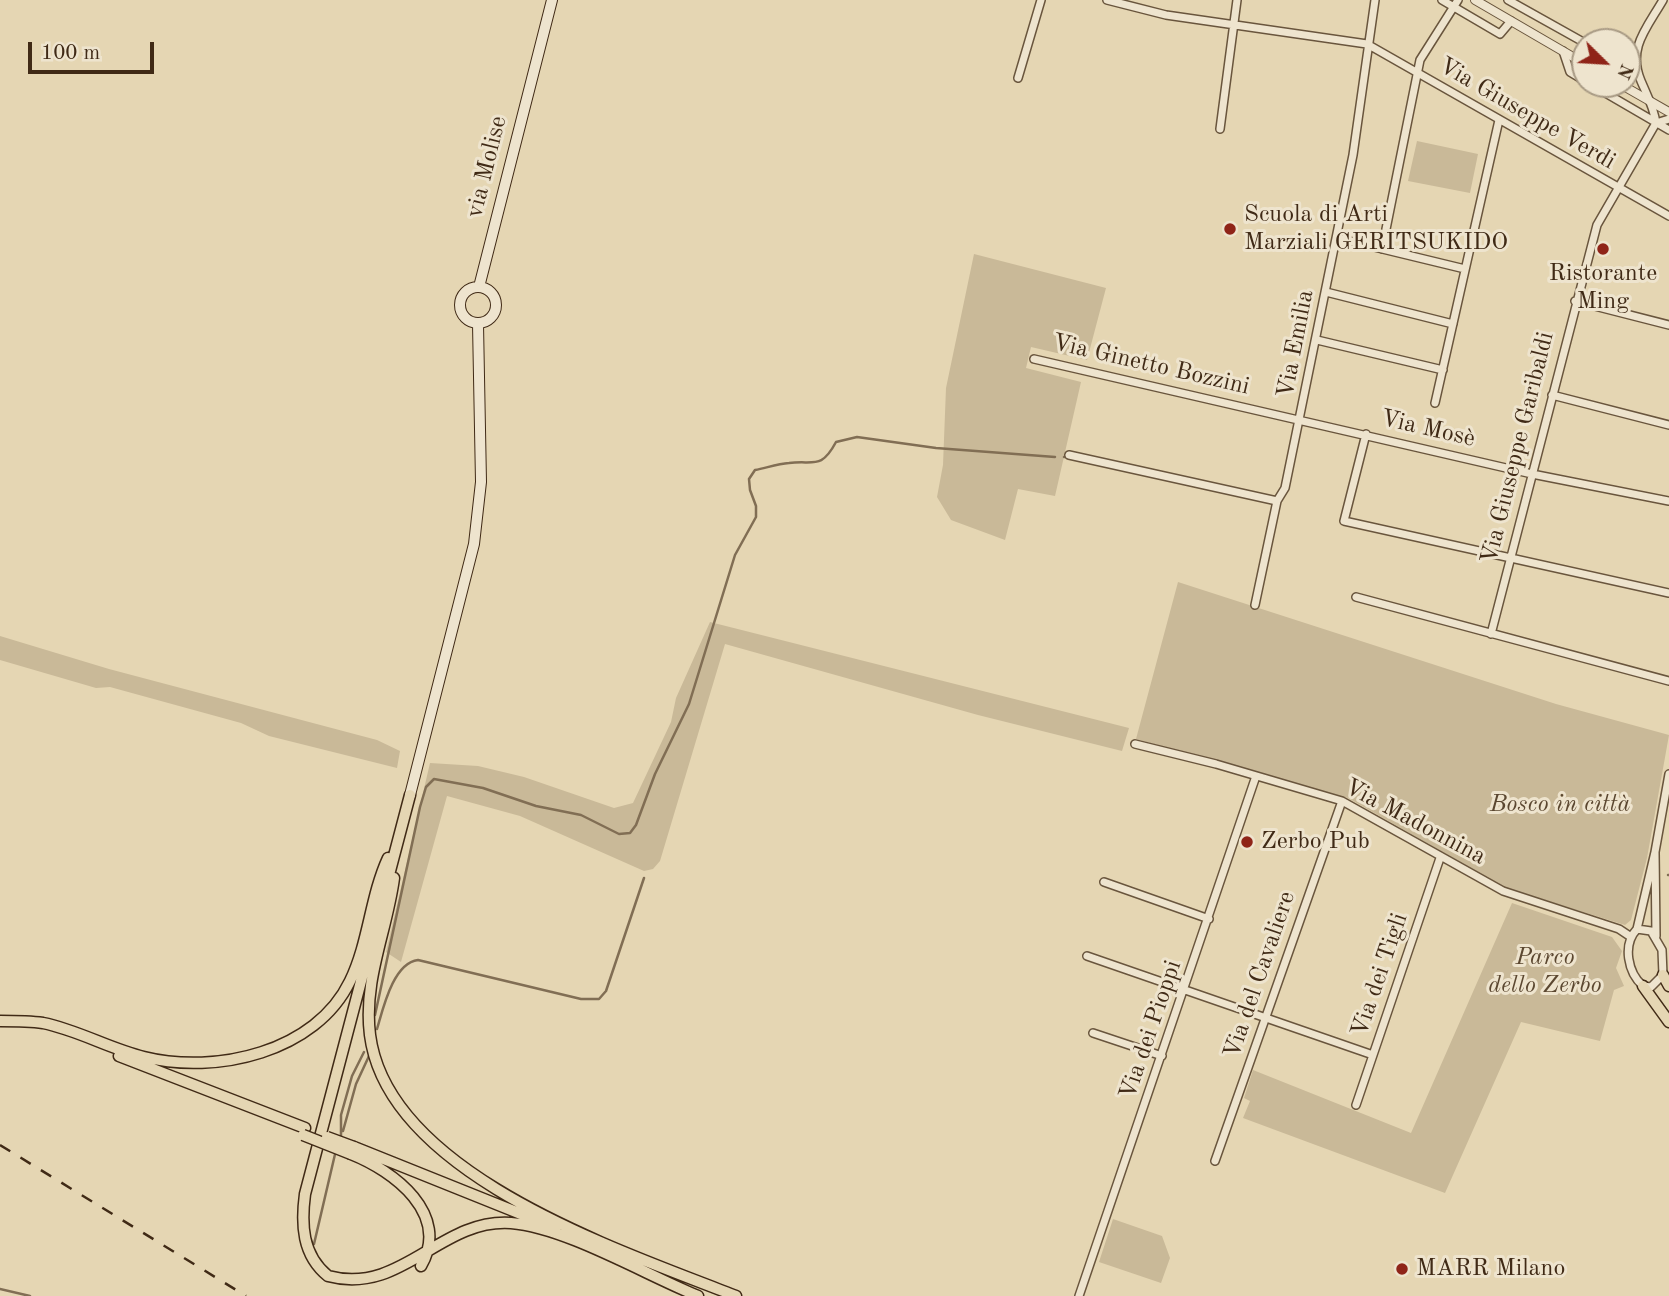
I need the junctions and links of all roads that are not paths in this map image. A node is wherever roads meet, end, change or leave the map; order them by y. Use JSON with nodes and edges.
{"nodes":[{"id":1,"x":552,"y":0,"type":"edge"},
{"id":2,"x":1041,"y":0,"type":"edge"},
{"id":3,"x":1107,"y":0,"type":"edge"},
{"id":4,"x":1237,"y":0,"type":"edge"},
{"id":5,"x":1375,"y":0,"type":"edge"},
{"id":6,"x":1442,"y":0,"type":"edge"},
{"id":7,"x":1475,"y":0,"type":"edge"},
{"id":8,"x":1508,"y":0,"type":"edge"},
{"id":9,"x":1663,"y":0,"type":"edge"},
{"id":10,"x":1455,"y":3,"type":"edge"},
{"id":11,"x":1510,"y":20,"type":"junction"},
{"id":12,"x":1234,"y":24,"type":"junction"},
{"id":13,"x":1571,"y":35,"type":"edge"},
{"id":14,"x":1641,"y":39,"type":"edge"},
{"id":15,"x":1367,"y":44,"type":"junction"},
{"id":16,"x":1563,"y":51,"type":"junction"},
{"id":17,"x":1571,"y":56,"type":"edge"},
{"id":18,"x":1417,"y":73,"type":"junction"},
{"id":19,"x":1571,"y":73,"type":"edge"},
{"id":20,"x":1018,"y":78,"type":"dead end"},
{"id":21,"x":1641,"y":82,"type":"edge"},
{"id":22,"x":1641,"y":96,"type":"edge"},
{"id":23,"x":1614,"y":98,"type":"edge"},
{"id":24,"x":1650,"y":101,"type":"junction"},
{"id":25,"x":1669,"y":112,"type":"edge"},
{"id":26,"x":1669,"y":119,"type":"edge"},
{"id":27,"x":1499,"y":120,"type":"junction"},
{"id":28,"x":1656,"y":123,"type":"junction"},
{"id":29,"x":1220,"y":129,"type":"dead end"},
{"id":30,"x":1669,"y":130,"type":"edge"},
{"id":31,"x":1618,"y":188,"type":"junction"},
{"id":32,"x":1669,"y":216,"type":"edge"},
{"id":33,"x":1337,"y":239,"type":"junction"},
{"id":34,"x":1382,"y":249,"type":"junction"},
{"id":35,"x":1465,"y":269,"type":"junction"},
{"id":36,"x":479,"y":287,"type":"junction"},
{"id":37,"x":1326,"y":292,"type":"junction"},
{"id":38,"x":1575,"y":301,"type":"junction"},
{"id":39,"x":478,"y":324,"type":"junction"},
{"id":40,"x":1453,"y":324,"type":"junction"},
{"id":41,"x":1669,"y":325,"type":"edge"},
{"id":42,"x":1317,"y":340,"type":"junction"},
{"id":43,"x":1034,"y":359,"type":"dead end"},
{"id":44,"x":1443,"y":370,"type":"junction"},
{"id":45,"x":1552,"y":395,"type":"junction"},
{"id":46,"x":1435,"y":403,"type":"dead end"},
{"id":47,"x":1301,"y":419,"type":"junction"},
{"id":48,"x":1669,"y":425,"type":"edge"},
{"id":49,"x":1366,"y":434,"type":"junction"},
{"id":50,"x":1069,"y":455,"type":"dead end"},
{"id":51,"x":1532,"y":474,"type":"junction"},
{"id":52,"x":1277,"y":501,"type":"junction"},
{"id":53,"x":1669,"y":502,"type":"edge"},
{"id":54,"x":1510,"y":557,"type":"junction"},
{"id":55,"x":1669,"y":593,"type":"edge"},
{"id":56,"x":1356,"y":597,"type":"dead end"},
{"id":57,"x":1255,"y":606,"type":"dead end"},
{"id":58,"x":1491,"y":634,"type":"junction"},
{"id":59,"x":1669,"y":681,"type":"edge"},
{"id":60,"x":1135,"y":744,"type":"dead end"},
{"id":61,"x":1669,"y":774,"type":"edge"},
{"id":62,"x":1256,"y":776,"type":"junction"},
{"id":63,"x":410,"y":795,"type":"joint"},
{"id":64,"x":1342,"y":801,"type":"junction"},
{"id":65,"x":401,"y":830,"type":"junction"},
{"id":66,"x":1655,"y":852,"type":"junction"},
{"id":67,"x":1440,"y":858,"type":"junction"},
{"id":68,"x":1104,"y":882,"type":"dead end"},
{"id":69,"x":1209,"y":919,"type":"junction"},
{"id":70,"x":1637,"y":929,"type":"junction"},
{"id":71,"x":1631,"y":936,"type":"junction"},
{"id":72,"x":1656,"y":936,"type":"junction"},
{"id":73,"x":1662,"y":950,"type":"junction"},
{"id":74,"x":1087,"y":956,"type":"dead end"},
{"id":75,"x":1669,"y":957,"type":"edge"},
{"id":76,"x":1666,"y":974,"type":"edge"},
{"id":77,"x":1643,"y":986,"type":"junction"},
{"id":78,"x":1669,"y":986,"type":"edge"},
{"id":79,"x":1185,"y":990,"type":"junction"},
{"id":80,"x":1265,"y":1019,"type":"junction"},
{"id":81,"x":0,"y":1021,"type":"edge"},
{"id":82,"x":1669,"y":1023,"type":"edge"},
{"id":83,"x":1093,"y":1033,"type":"dead end"},
{"id":84,"x":1373,"y":1055,"type":"junction"},
{"id":85,"x":1163,"y":1056,"type":"junction"},
{"id":86,"x":1356,"y":1105,"type":"dead end"},
{"id":87,"x":353,"y":1151,"type":"junction"},
{"id":88,"x":1215,"y":1161,"type":"dead end"},
{"id":89,"x":584,"y":1239,"type":"junction"},
{"id":90,"x":654,"y":1264,"type":"junction"},
{"id":91,"x":650,"y":1275,"type":"junction"},
{"id":92,"x":360,"y":1290,"type":"dead end"},
{"id":93,"x":698,"y":1296,"type":"edge"},
{"id":94,"x":736,"y":1296,"type":"edge"},
{"id":95,"x":1079,"y":1296,"type":"edge"}],
"edges":[{"from":1,"to":36,"type":"main road","name":"via Molise"},
{"from":2,"to":20,"type":"street"},
{"from":3,"to":12,"type":"street"},
{"from":4,"to":12,"type":"street"},
{"from":5,"to":15,"type":"street","name":"Via Emilia"},
{"from":6,"to":10,"type":"street"},
{"from":7,"to":11,"type":"street"},
{"from":8,"to":13,"type":"street"},
{"from":9,"to":14,"type":"street"},
{"from":10,"to":11,"type":"street"},
{"from":10,"to":18,"type":"street"},
{"from":11,"to":16,"type":"street"},
{"from":12,"to":15,"type":"street"},
{"from":12,"to":29,"type":"street"},
{"from":15,"to":18,"type":"street","name":"Via Giuseppe Verdi"},
{"from":15,"to":33,"type":"street","name":"Via Emilia"},
{"from":16,"to":17,"type":"street"},
{"from":16,"to":19,"type":"street"},
{"from":18,"to":27,"type":"street","name":"Via Giuseppe Verdi"},
{"from":18,"to":34,"type":"street"},
{"from":21,"to":24,"type":"street"},
{"from":22,"to":24,"type":"street"},
{"from":23,"to":28,"type":"street"},
{"from":24,"to":25,"type":"street"},
{"from":24,"to":28,"type":"street"},
{"from":26,"to":28,"type":"street"},
{"from":27,"to":31,"type":"street","name":"Via Giuseppe Verdi"},
{"from":27,"to":35,"type":"street"},
{"from":28,"to":30,"type":"street"},
{"from":28,"to":31,"type":"street","name":"Via Giuseppe Garibaldi"},
{"from":31,"to":32,"type":"street","name":"Via Giuseppe Verdi"},
{"from":31,"to":38,"type":"street","name":"Via Giuseppe Garibaldi"},
{"from":33,"to":34,"type":"street"},
{"from":33,"to":37,"type":"street","name":"Via Emilia"},
{"from":34,"to":35,"type":"street"},
{"from":35,"to":40,"type":"street"},
{"from":36,"to":39,"type":"main road"},
{"from":36,"to":39,"type":"main road"},
{"from":37,"to":40,"type":"street"},
{"from":37,"to":42,"type":"street","name":"Via Emilia"},
{"from":38,"to":41,"type":"street"},
{"from":38,"to":45,"type":"street","name":"Via Giuseppe Garibaldi"},
{"from":39,"to":63,"type":"main road"},
{"from":40,"to":44,"type":"street"},
{"from":42,"to":44,"type":"street"},
{"from":42,"to":47,"type":"street","name":"Via Emilia"},
{"from":43,"to":47,"type":"street","name":"Via Ginetto Bozzini"},
{"from":44,"to":46,"type":"street"},
{"from":45,"to":48,"type":"street"},
{"from":45,"to":51,"type":"street","name":"Via Giuseppe Garibaldi"},
{"from":47,"to":49,"type":"street","name":"Via Mosè"},
{"from":47,"to":52,"type":"street","name":"Via Emilia"},
{"from":49,"to":51,"type":"street","name":"Via Mosè"},
{"from":49,"to":54,"type":"street"},
{"from":50,"to":52,"type":"street"},
{"from":51,"to":53,"type":"street","name":"Via Mosè"},
{"from":51,"to":54,"type":"street","name":"Via Giuseppe Garibaldi"},
{"from":52,"to":57,"type":"street","name":"Via Emilia"},
{"from":54,"to":55,"type":"street"},
{"from":54,"to":58,"type":"street","name":"Via Giuseppe Garibaldi"},
{"from":56,"to":58,"type":"street"},
{"from":58,"to":59,"type":"street"},
{"from":60,"to":62,"type":"street","name":"Via Madonnina"},
{"from":61,"to":66,"type":"street"},
{"from":62,"to":64,"type":"street","name":"Via Madonnina"},
{"from":62,"to":69,"type":"street","name":"Via dei Pioppi"},
{"from":63,"to":65,"type":"highway"},
{"from":64,"to":67,"type":"street","name":"Via Madonnina"},
{"from":64,"to":80,"type":"street","name":"Via del Cavaliere"},
{"from":65,"to":81,"type":"highway"},
{"from":65,"to":90,"type":"highway"},
{"from":65,"to":92,"type":"highway"},
{"from":66,"to":70,"type":"street"},
{"from":66,"to":72,"type":"street"},
{"from":67,"to":71,"type":"street","name":"Via Madonnina"},
{"from":67,"to":84,"type":"street","name":"Via dei Tigli"},
{"from":68,"to":69,"type":"street"},
{"from":69,"to":79,"type":"street","name":"Via dei Pioppi"},
{"from":70,"to":71,"type":"street"},
{"from":70,"to":72,"type":"street"},
{"from":71,"to":77,"type":"street"},
{"from":72,"to":73,"type":"street"},
{"from":73,"to":75,"type":"street"},
{"from":73,"to":76,"type":"street"},
{"from":74,"to":79,"type":"street"},
{"from":76,"to":77,"type":"street"},
{"from":76,"to":78,"type":"highway"},
{"from":77,"to":82,"type":"highway"},
{"from":79,"to":80,"type":"street"},
{"from":79,"to":85,"type":"street","name":"Via dei Pioppi"},
{"from":80,"to":84,"type":"street"},
{"from":80,"to":88,"type":"street","name":"Via del Cavaliere"},
{"from":81,"to":87,"type":"highway","bridge":true},
{"from":83,"to":85,"type":"street"},
{"from":84,"to":86,"type":"street","name":"Via dei Tigli"},
{"from":85,"to":95,"type":"street","name":"Via dei Pioppi"},
{"from":87,"to":89,"type":"highway"},
{"from":87,"to":91,"type":"highway"},
{"from":89,"to":90,"type":"highway"},
{"from":89,"to":91,"type":"highway"},
{"from":90,"to":94,"type":"highway"},
{"from":91,"to":93,"type":"highway"}]}
